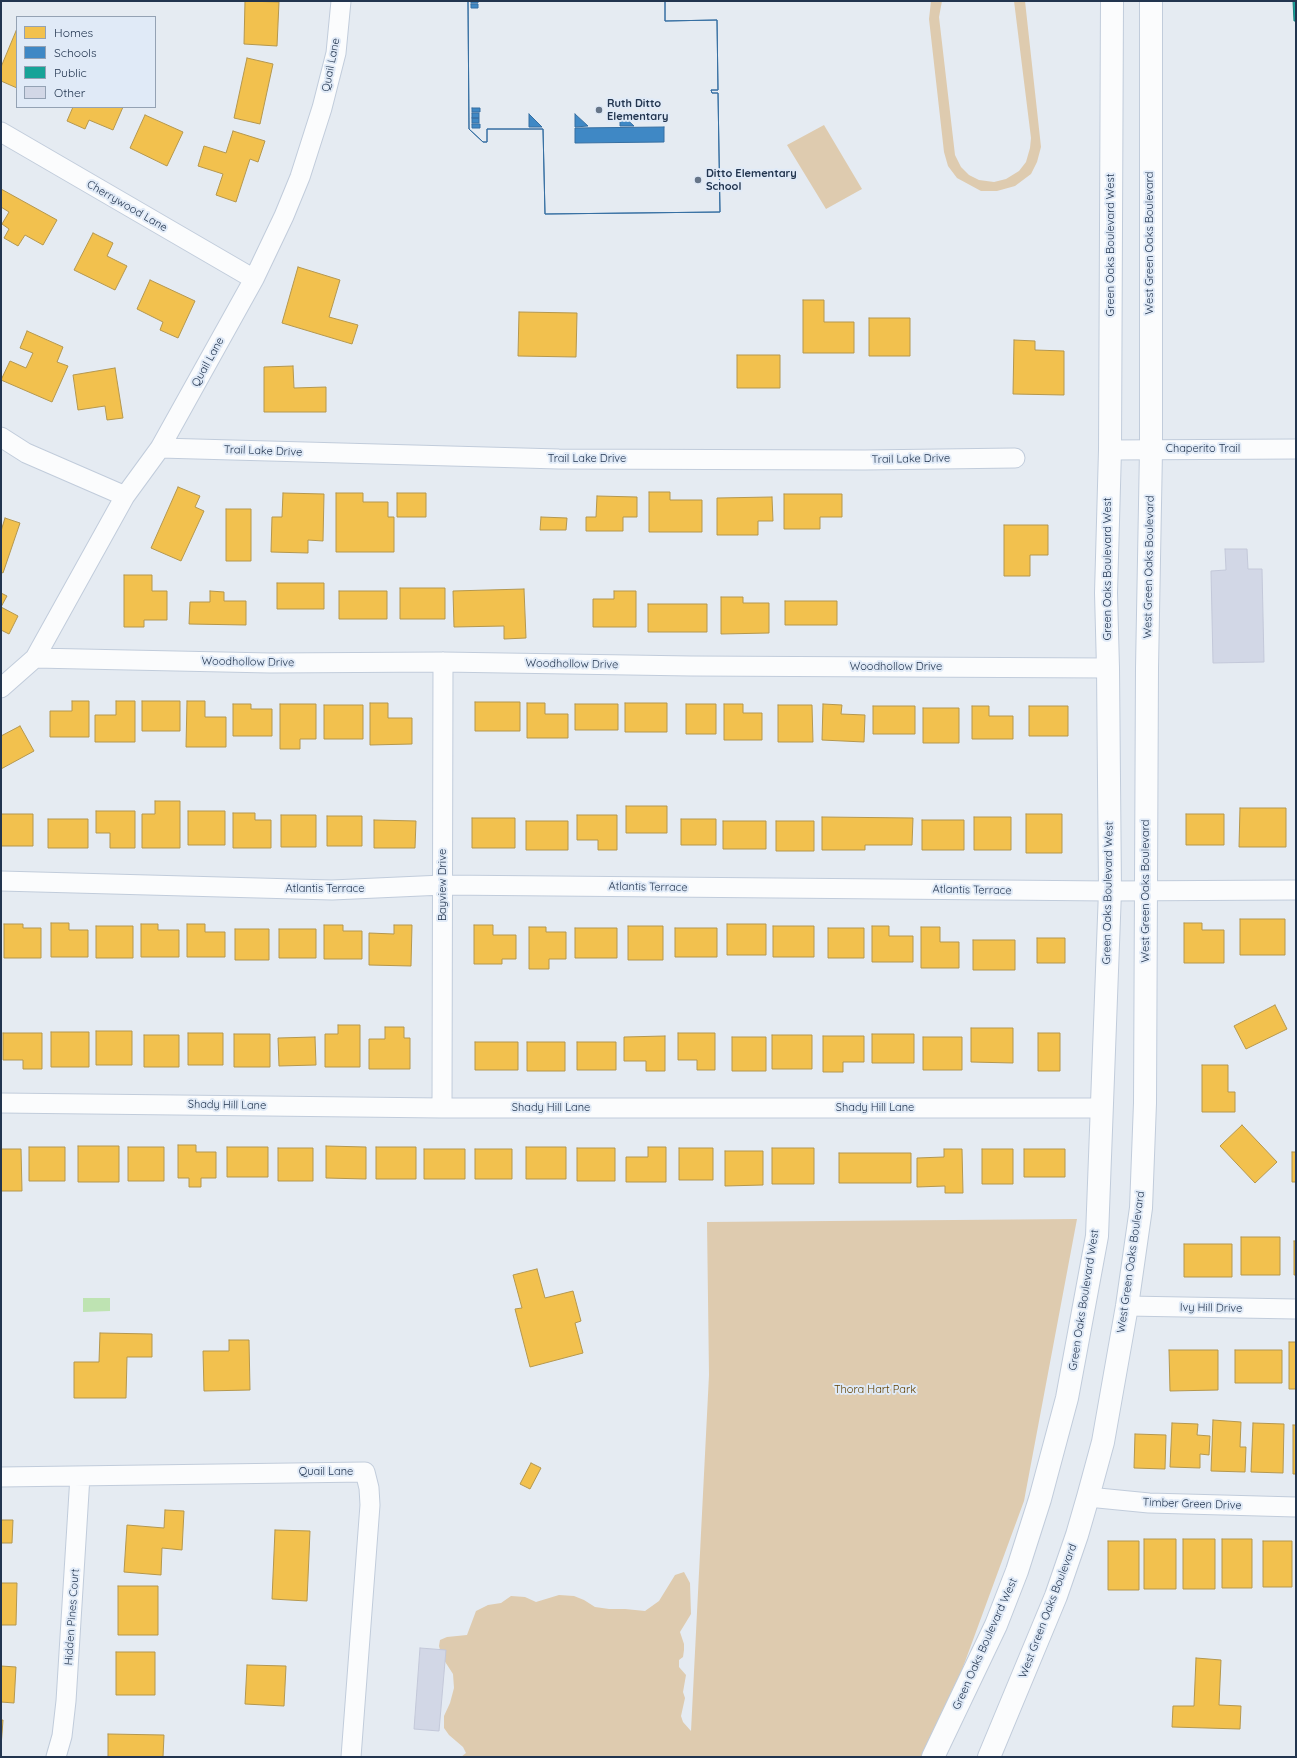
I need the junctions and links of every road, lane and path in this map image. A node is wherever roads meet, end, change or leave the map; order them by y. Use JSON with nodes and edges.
{"nodes":[{"id":1,"x":341,"y":1,"type":"edge"},
{"id":2,"x":1112,"y":1,"type":"edge"},
{"id":3,"x":1152,"y":1,"type":"edge"},
{"id":4,"x":1,"y":132,"type":"edge"},
{"id":5,"x":254,"y":279,"type":"junction"},
{"id":6,"x":1,"y":437,"type":"edge"},
{"id":7,"x":160,"y":448,"type":"junction"},
{"id":8,"x":1296,"y":449,"type":"edge"},
{"id":9,"x":1110,"y":450,"type":"junction"},
{"id":10,"x":1151,"y":450,"type":"junction"},
{"id":11,"x":1,"y":452,"type":"edge"},
{"id":12,"x":26,"y":453,"type":"junction"},
{"id":13,"x":1015,"y":458,"type":"dead end"},
{"id":14,"x":125,"y":496,"type":"junction"},
{"id":15,"x":35,"y":658,"type":"junction"},
{"id":16,"x":443,"y":662,"type":"junction"},
{"id":17,"x":1108,"y":668,"type":"junction"},
{"id":18,"x":1,"y":688,"type":"edge"},
{"id":19,"x":1,"y":881,"type":"edge"},
{"id":20,"x":443,"y":885,"type":"junction"},
{"id":21,"x":1296,"y":890,"type":"edge"},
{"id":22,"x":1146,"y":891,"type":"junction"},
{"id":23,"x":1110,"y":892,"type":"junction"},
{"id":24,"x":1,"y":1103,"type":"edge"},
{"id":25,"x":442,"y":1108,"type":"junction"},
{"id":26,"x":1100,"y":1108,"type":"junction"},
{"id":27,"x":1126,"y":1306,"type":"junction"},
{"id":28,"x":1296,"y":1309,"type":"edge"},
{"id":29,"x":80,"y":1476,"type":"junction"},
{"id":30,"x":1,"y":1477,"type":"edge"},
{"id":31,"x":1088,"y":1497,"type":"junction"},
{"id":32,"x":1296,"y":1507,"type":"edge"},
{"id":33,"x":56,"y":1757,"type":"edge"},
{"id":34,"x":351,"y":1757,"type":"edge"},
{"id":35,"x":934,"y":1757,"type":"edge"},
{"id":36,"x":989,"y":1757,"type":"edge"}],
"edges":[{"from":1,"to":5,"type":"street","name":"Quail Lane"},
{"from":2,"to":9,"type":"main road","name":"Green Oaks Boulevard West"},
{"from":3,"to":10,"type":"main road","name":"West Green Oaks Boulevard"},
{"from":4,"to":5,"type":"street","name":"Cherrywood Lane"},
{"from":5,"to":7,"type":"street","name":"Quail Lane"},
{"from":6,"to":12,"type":"street"},
{"from":7,"to":13,"type":"street","name":"Trail Lake Drive"},
{"from":7,"to":14,"type":"street","name":"Quail Lane"},
{"from":8,"to":10,"type":"street","name":"Chaperito Trail"},
{"from":9,"to":10,"type":"street","name":"Chaperito Trail"},
{"from":9,"to":17,"type":"main road","name":"Green Oaks Boulevard West"},
{"from":10,"to":22,"type":"main road","name":"West Green Oaks Boulevard"},
{"from":11,"to":12,"type":"street"},
{"from":12,"to":14,"type":"street"},
{"from":14,"to":15,"type":"street","name":"Quail Lane"},
{"from":15,"to":16,"type":"street","name":"Woodhollow Drive"},
{"from":15,"to":18,"type":"street","name":"Quail Lane"},
{"from":16,"to":17,"type":"street","name":"Woodhollow Drive"},
{"from":16,"to":20,"type":"street","name":"Bayview Drive"},
{"from":17,"to":23,"type":"main road","name":"Green Oaks Boulevard West"},
{"from":19,"to":20,"type":"street","name":"Atlantis Terrace"},
{"from":20,"to":23,"type":"street","name":"Atlantis Terrace"},
{"from":20,"to":25,"type":"street","name":"Bayview Drive"},
{"from":21,"to":22,"type":"street","name":"Atlantis Terrace"},
{"from":22,"to":23,"type":"street","name":"Atlantis Terrace"},
{"from":22,"to":27,"type":"main road","name":"West Green Oaks Boulevard"},
{"from":23,"to":26,"type":"main road","name":"Green Oaks Boulevard West"},
{"from":24,"to":25,"type":"street","name":"Shady Hill Lane"},
{"from":25,"to":26,"type":"street","name":"Shady Hill Lane"},
{"from":26,"to":35,"type":"main road","name":"Green Oaks Boulevard West"},
{"from":27,"to":28,"type":"street","name":"Ivy Hill Drive"},
{"from":27,"to":31,"type":"main road","name":"West Green Oaks Boulevard"},
{"from":29,"to":30,"type":"street","name":"Quail Lane"},
{"from":29,"to":33,"type":"street","name":"Hidden Pines Court"},
{"from":29,"to":34,"type":"street","name":"Quail Lane"},
{"from":31,"to":32,"type":"street","name":"Timber Green Drive"},
{"from":31,"to":36,"type":"main road","name":"West Green Oaks Boulevard"}]}
